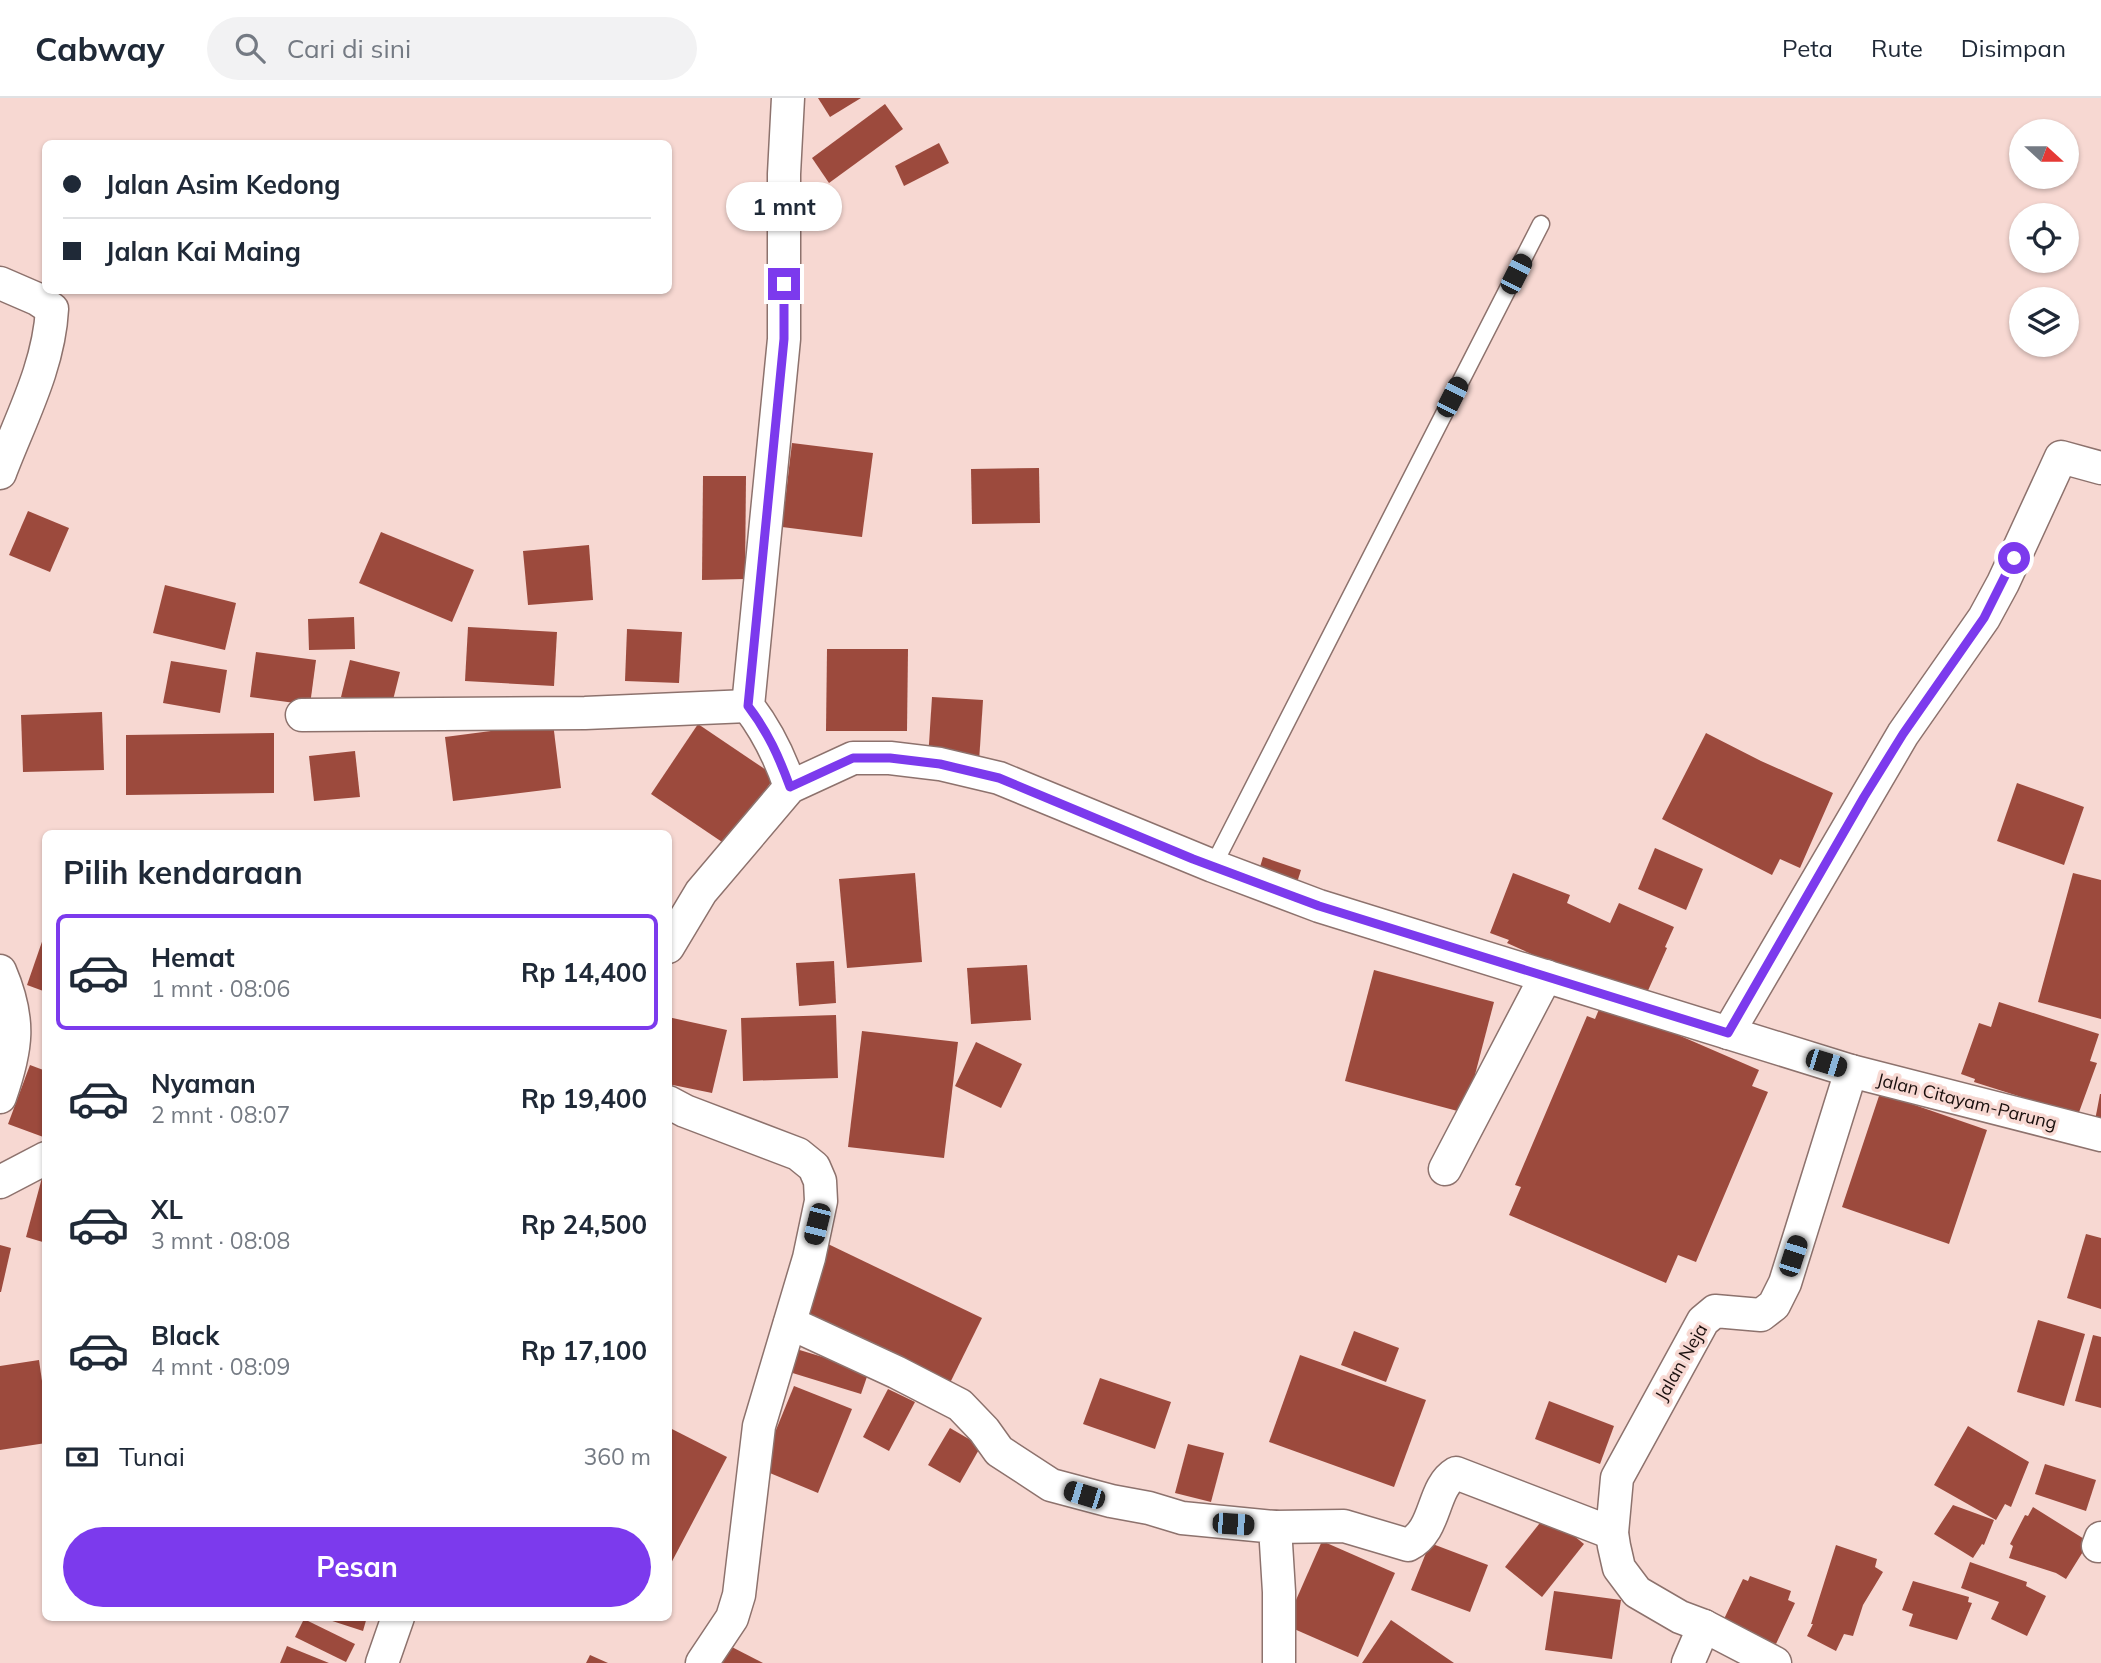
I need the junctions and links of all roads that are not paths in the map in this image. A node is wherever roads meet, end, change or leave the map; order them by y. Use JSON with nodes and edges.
{"nodes":[{"id":1,"x":788,"y":98,"type":"edge"},
{"id":2,"x":1541,"y":225,"type":"dead end"},
{"id":3,"x":0,"y":283,"type":"edge"},
{"id":4,"x":2101,"y":468,"type":"edge"},
{"id":5,"x":0,"y":473,"type":"edge"},
{"id":6,"x":748,"y":706,"type":"junction"},
{"id":7,"x":302,"y":715,"type":"dead end"},
{"id":8,"x":790,"y":787,"type":"junction"},
{"id":9,"x":1213,"y":866,"type":"junction"},
{"id":10,"x":672,"y":940,"type":"edge"},
{"id":11,"x":0,"y":971,"type":"edge"},
{"id":12,"x":1546,"y":976,"type":"junction"},
{"id":13,"x":1728,"y":1033,"type":"junction"},
{"id":14,"x":1851,"y":1071,"type":"junction"},
{"id":15,"x":0,"y":1097,"type":"edge"},
{"id":16,"x":672,"y":1104,"type":"edge"},
{"id":17,"x":2101,"y":1135,"type":"edge"},
{"id":18,"x":42,"y":1160,"type":"edge"},
{"id":19,"x":1445,"y":1168,"type":"dead end"},
{"id":20,"x":0,"y":1182,"type":"edge"},
{"id":21,"x":790,"y":1324,"type":"junction"},
{"id":22,"x":1275,"y":1527,"type":"junction"},
{"id":23,"x":1612,"y":1533,"type":"junction"},
{"id":24,"x":397,"y":1621,"type":"edge"},
{"id":25,"x":1704,"y":1626,"type":"junction"},
{"id":26,"x":382,"y":1663,"type":"edge"},
{"id":27,"x":702,"y":1663,"type":"edge"},
{"id":28,"x":1279,"y":1663,"type":"edge"},
{"id":29,"x":1688,"y":1663,"type":"edge"},
{"id":30,"x":1775,"y":1663,"type":"edge"}],
"edges":[{"from":1,"to":6,"type":"street"},
{"from":2,"to":9,"type":"lane"},
{"from":3,"to":5,"type":"street"},
{"from":4,"to":13,"type":"street"},
{"from":6,"to":7,"type":"street"},
{"from":6,"to":8,"type":"street"},
{"from":8,"to":9,"type":"street","name":"Jalan Citayam-Parung"},
{"from":8,"to":10,"type":"street","name":"Jalan Citayam-Parung"},
{"from":9,"to":12,"type":"street","name":"Jalan Citayam-Parung"},
{"from":11,"to":15,"type":"street"},
{"from":12,"to":13,"type":"street","name":"Jalan Citayam-Parung"},
{"from":12,"to":19,"type":"street"},
{"from":13,"to":14,"type":"street","name":"Jalan Citayam-Parung"},
{"from":14,"to":17,"type":"street","name":"Jalan Citayam-Parung"},
{"from":14,"to":23,"type":"street","name":"Jalan Neja"},
{"from":16,"to":21,"type":"street"},
{"from":18,"to":20,"type":"street"},
{"from":21,"to":22,"type":"street"},
{"from":21,"to":27,"type":"street"},
{"from":22,"to":23,"type":"street"},
{"from":22,"to":28,"type":"street"},
{"from":23,"to":25,"type":"street","name":"Jalan Neja"},
{"from":24,"to":26,"type":"street"},
{"from":25,"to":29,"type":"street"},
{"from":25,"to":30,"type":"street","name":"Jalan Neja"}]}
